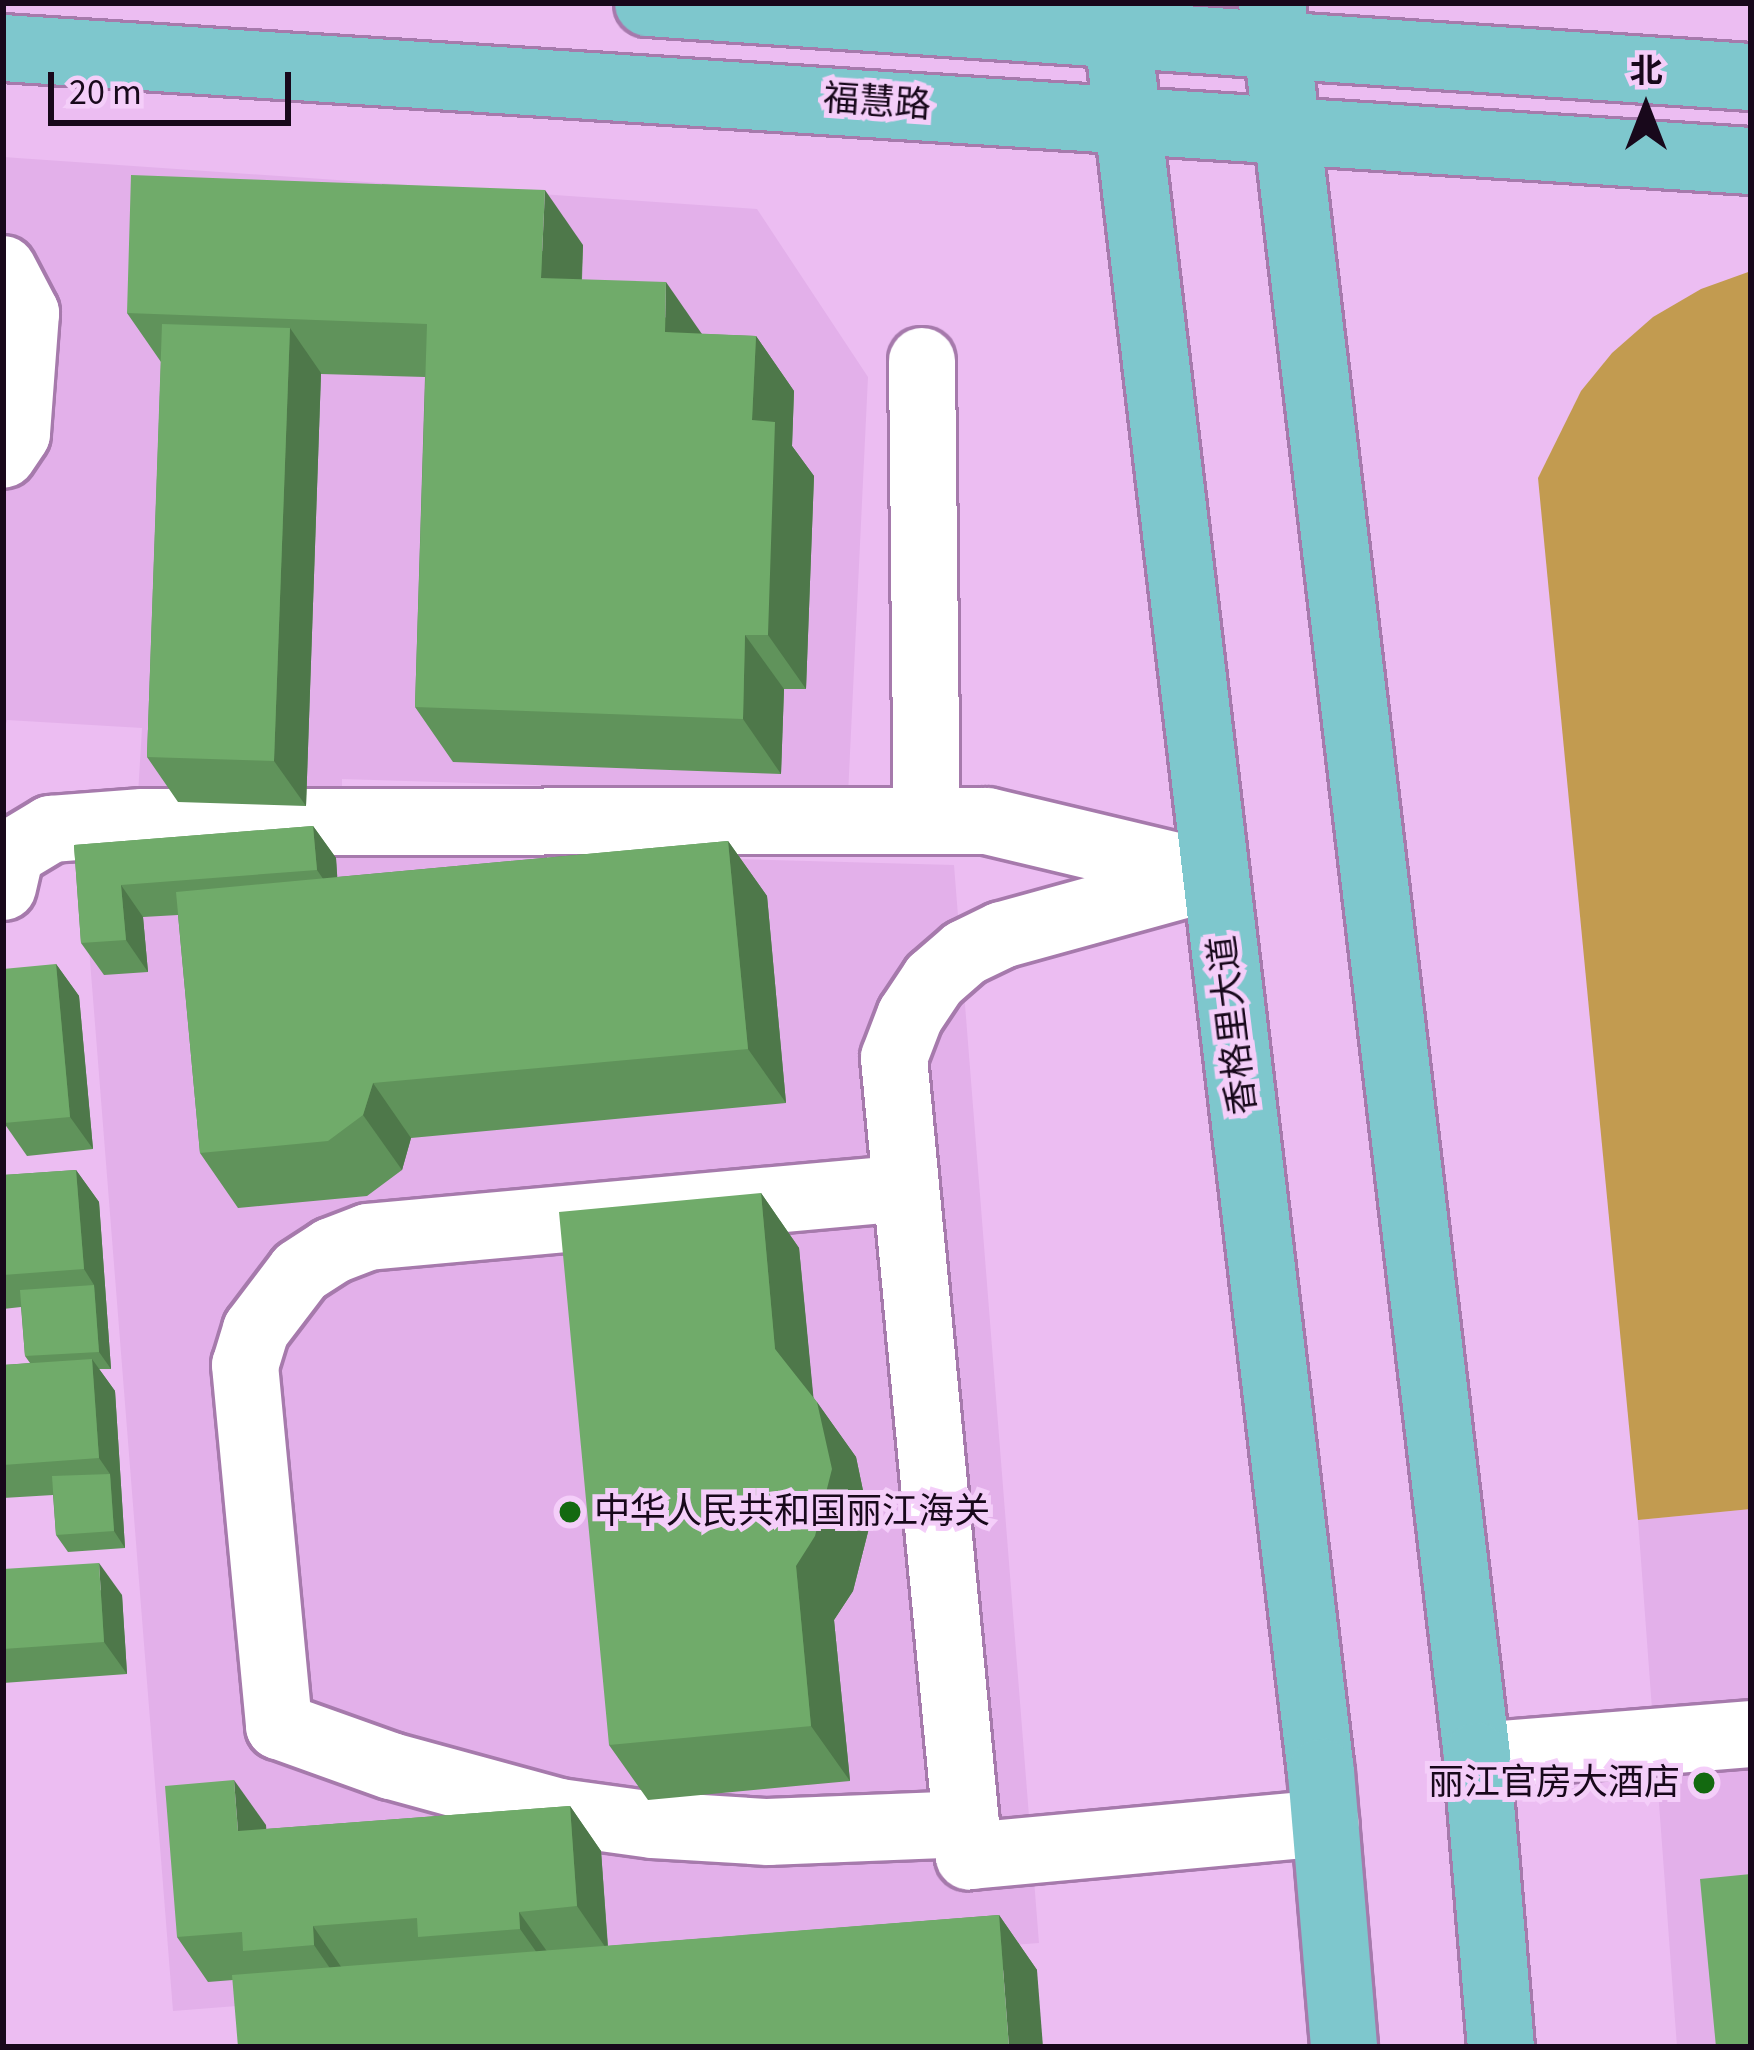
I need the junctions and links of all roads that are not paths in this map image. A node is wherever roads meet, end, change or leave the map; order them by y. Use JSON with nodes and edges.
{"nodes":[{"id":1,"x":648,"y":3,"type":"edge"},
{"id":2,"x":1116,"y":19,"type":"edge"},
{"id":3,"x":1275,"y":24,"type":"edge"},
{"id":4,"x":3,"y":48,"type":"edge"},
{"id":5,"x":1751,"y":77,"type":"edge"},
{"id":6,"x":1127,"y":119,"type":"junction"},
{"id":7,"x":1287,"y":130,"type":"junction"},
{"id":8,"x":1751,"y":161,"type":"edge"},
{"id":9,"x":3,"y":269,"type":"edge"},
{"id":10,"x":922,"y":361,"type":"dead end"},
{"id":11,"x":3,"y":455,"type":"edge"},
{"id":12,"x":927,"y":821,"type":"junction"},
{"id":13,"x":1216,"y":876,"type":"junction"},
{"id":14,"x":3,"y":886,"type":"edge"},
{"id":15,"x":906,"y":1188,"type":"junction"},
{"id":16,"x":1751,"y":1734,"type":"edge"},
{"id":17,"x":1477,"y":1756,"type":"junction"},
{"id":18,"x":1325,"y":1822,"type":"junction"},
{"id":19,"x":966,"y":1824,"type":"junction"},
{"id":20,"x":1344,"y":2047,"type":"edge"},
{"id":21,"x":1501,"y":2047,"type":"edge"}],
"edges":[{"from":1,"to":2,"type":"main road"},
{"from":2,"to":3,"type":"main road"},
{"from":2,"to":6,"type":"main road","name":"香格里大道"},
{"from":3,"to":5,"type":"main road"},
{"from":3,"to":7,"type":"main road"},
{"from":4,"to":6,"type":"main road","name":"福慧路"},
{"from":6,"to":7,"type":"main road","name":"福慧路"},
{"from":6,"to":13,"type":"main road","name":"香格里大道"},
{"from":7,"to":8,"type":"main road","name":"福慧路"},
{"from":7,"to":17,"type":"main road"},
{"from":9,"to":11,"type":"lane"},
{"from":10,"to":12,"type":"lane"},
{"from":12,"to":13,"type":"lane"},
{"from":12,"to":14,"type":"lane"},
{"from":13,"to":15,"type":"lane"},
{"from":13,"to":18,"type":"main road","name":"香格里大道"},
{"from":15,"to":19,"type":"lane"},
{"from":15,"to":19,"type":"lane"},
{"from":16,"to":17,"type":"lane"},
{"from":17,"to":21,"type":"main road"},
{"from":18,"to":19,"type":"lane"},
{"from":18,"to":20,"type":"main road","name":"香格里大道"}]}
